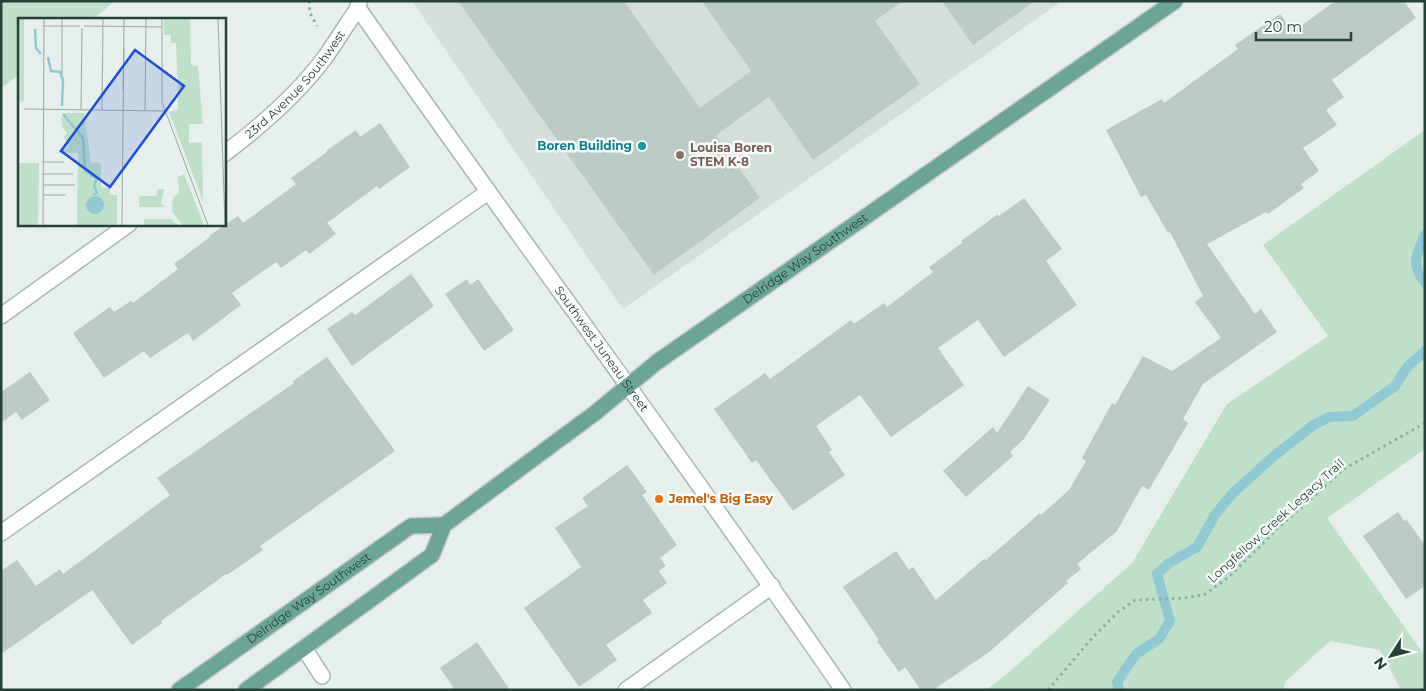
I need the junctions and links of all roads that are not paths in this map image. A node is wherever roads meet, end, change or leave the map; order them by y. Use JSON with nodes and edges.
{"nodes":[{"id":1,"x":1175,"y":1,"type":"edge"},
{"id":2,"x":358,"y":5,"type":"edge"},
{"id":3,"x":225,"y":153,"type":"edge"},
{"id":4,"x":488,"y":192,"type":"junction"},
{"id":5,"x":128,"y":225,"type":"edge"},
{"id":6,"x":1,"y":316,"type":"edge"},
{"id":7,"x":629,"y":386,"type":"junction"},
{"id":8,"x":444,"y":525,"type":"junction"},
{"id":9,"x":1,"y":533,"type":"edge"},
{"id":10,"x":772,"y":586,"type":"junction"},
{"id":11,"x":304,"y":648,"type":"junction"},
{"id":12,"x":322,"y":676,"type":"dead end"},
{"id":13,"x":179,"y":690,"type":"edge"},
{"id":14,"x":246,"y":690,"type":"edge"},
{"id":15,"x":626,"y":690,"type":"edge"},
{"id":16,"x":844,"y":690,"type":"edge"}],
"edges":[{"from":1,"to":7,"type":"main road","name":"Delridge Way Southwest"},
{"from":2,"to":3,"type":"street","name":"23rd Avenue Southwest"},
{"from":2,"to":4,"type":"street","name":"Southwest Juneau Street"},
{"from":4,"to":7,"type":"street","name":"Southwest Juneau Street"},
{"from":4,"to":9,"type":"street"},
{"from":5,"to":6,"type":"street"},
{"from":7,"to":8,"type":"main road","name":"Delridge Way Southwest"},
{"from":7,"to":10,"type":"street","name":"Southwest Juneau Street"},
{"from":8,"to":11,"type":"main road"},
{"from":8,"to":13,"type":"main road","name":"Delridge Way Southwest"},
{"from":10,"to":15,"type":"street"},
{"from":10,"to":16,"type":"street","name":"Southwest Juneau Street"},
{"from":11,"to":12,"type":"street"},
{"from":11,"to":14,"type":"main road"}]}
